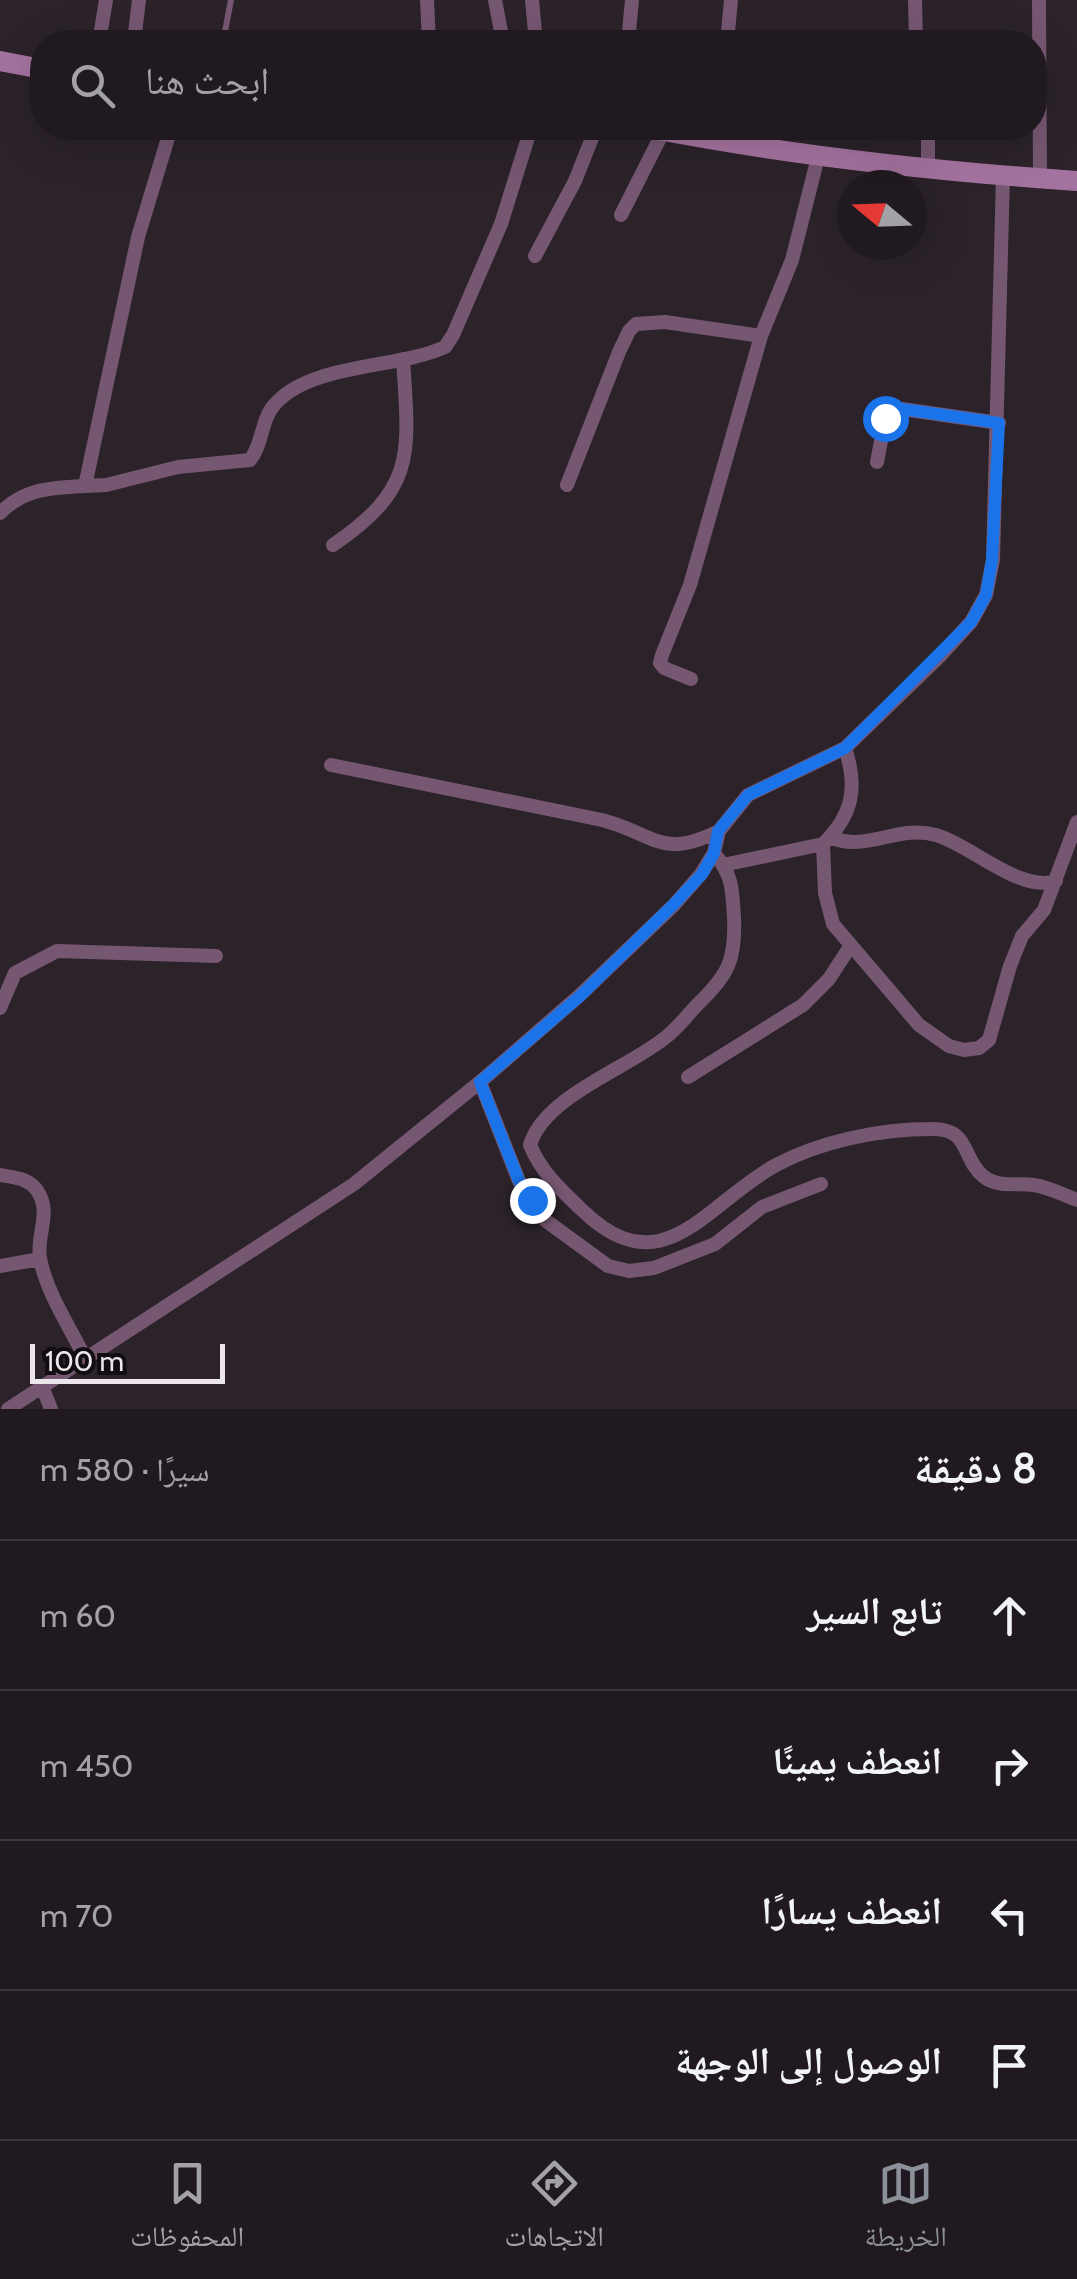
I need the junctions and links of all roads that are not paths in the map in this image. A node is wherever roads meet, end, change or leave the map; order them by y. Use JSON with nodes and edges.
{"nodes":[{"id":1,"x":106,"y":0,"type":"edge"},
{"id":2,"x":139,"y":0,"type":"edge"},
{"id":3,"x":231,"y":0,"type":"edge"},
{"id":4,"x":427,"y":0,"type":"edge"},
{"id":5,"x":495,"y":0,"type":"edge"},
{"id":6,"x":532,"y":0,"type":"edge"},
{"id":7,"x":632,"y":0,"type":"edge"},
{"id":8,"x":731,"y":0,"type":"edge"},
{"id":9,"x":915,"y":0,"type":"edge"},
{"id":10,"x":1039,"y":0,"type":"edge"},
{"id":11,"x":101,"y":30,"type":"edge"},
{"id":12,"x":135,"y":30,"type":"edge"},
{"id":13,"x":225,"y":30,"type":"edge"},
{"id":14,"x":428,"y":30,"type":"edge"},
{"id":15,"x":501,"y":30,"type":"edge"},
{"id":16,"x":535,"y":30,"type":"edge"},
{"id":17,"x":629,"y":30,"type":"edge"},
{"id":18,"x":728,"y":30,"type":"edge"},
{"id":19,"x":916,"y":30,"type":"edge"},
{"id":20,"x":1039,"y":30,"type":"edge"},
{"id":21,"x":0,"y":61,"type":"edge"},
{"id":22,"x":30,"y":67,"type":"edge"},
{"id":23,"x":167,"y":140,"type":"edge"},
{"id":24,"x":527,"y":140,"type":"edge"},
{"id":25,"x":591,"y":140,"type":"edge"},
{"id":26,"x":652,"y":140,"type":"edge"},
{"id":27,"x":742,"y":140,"type":"edge"},
{"id":28,"x":928,"y":140,"type":"edge"},
{"id":29,"x":1040,"y":140,"type":"edge"},
{"id":30,"x":818,"y":157,"type":"junction"},
{"id":31,"x":928,"y":169,"type":"junction"},
{"id":32,"x":1003,"y":175,"type":"junction"},
{"id":33,"x":1040,"y":178,"type":"junction"},
{"id":34,"x":1077,"y":181,"type":"edge"},
{"id":35,"x":621,"y":215,"type":"dead end"},
{"id":36,"x":535,"y":256,"type":"dead end"},
{"id":37,"x":760,"y":336,"type":"junction"},
{"id":38,"x":403,"y":359,"type":"junction"},
{"id":39,"x":999,"y":423,"type":"junction"},
{"id":40,"x":877,"y":462,"type":"dead end"},
{"id":41,"x":85,"y":486,"type":"junction"},
{"id":42,"x":567,"y":486,"type":"dead end"},
{"id":43,"x":0,"y":514,"type":"edge"},
{"id":44,"x":334,"y":545,"type":"dead end"},
{"id":45,"x":690,"y":679,"type":"dead end"},
{"id":46,"x":845,"y":748,"type":"junction"},
{"id":47,"x":331,"y":765,"type":"dead end"},
{"id":48,"x":1077,"y":822,"type":"edge"},
{"id":49,"x":718,"y":831,"type":"junction"},
{"id":50,"x":826,"y":841,"type":"junction"},
{"id":51,"x":719,"y":859,"type":"junction"},
{"id":52,"x":1056,"y":881,"type":"junction"},
{"id":53,"x":851,"y":945,"type":"junction"},
{"id":54,"x":216,"y":956,"type":"dead end"},
{"id":55,"x":0,"y":1008,"type":"edge"},
{"id":56,"x":688,"y":1077,"type":"dead end"},
{"id":57,"x":480,"y":1082,"type":"junction"},
{"id":58,"x":0,"y":1176,"type":"edge"},
{"id":59,"x":821,"y":1184,"type":"dead end"},
{"id":60,"x":1077,"y":1200,"type":"edge"},
{"id":61,"x":40,"y":1259,"type":"junction"},
{"id":62,"x":0,"y":1266,"type":"edge"},
{"id":63,"x":86,"y":1358,"type":"junction"},
{"id":64,"x":42,"y":1386,"type":"junction"},
{"id":65,"x":8,"y":1409,"type":"edge"},
{"id":66,"x":51,"y":1409,"type":"edge"}],
"edges":[{"from":1,"to":11,"type":"street"},
{"from":2,"to":12,"type":"street"},
{"from":3,"to":13,"type":"lane"},
{"from":4,"to":14,"type":"street"},
{"from":5,"to":15,"type":"street"},
{"from":6,"to":16,"type":"street"},
{"from":7,"to":17,"type":"street"},
{"from":8,"to":18,"type":"street"},
{"from":9,"to":19,"type":"street"},
{"from":10,"to":20,"type":"street"},
{"from":21,"to":22,"type":"main road"},
{"from":23,"to":41,"type":"street"},
{"from":24,"to":38,"type":"street"},
{"from":25,"to":36,"type":"street"},
{"from":26,"to":35,"type":"street"},
{"from":27,"to":30,"type":"main road"},
{"from":28,"to":31,"type":"street"},
{"from":29,"to":33,"type":"street"},
{"from":30,"to":31,"type":"main road"},
{"from":30,"to":37,"type":"street"},
{"from":31,"to":32,"type":"main road"},
{"from":32,"to":33,"type":"main road"},
{"from":32,"to":39,"type":"street"},
{"from":33,"to":34,"type":"main road"},
{"from":37,"to":42,"type":"street"},
{"from":37,"to":45,"type":"street"},
{"from":38,"to":41,"type":"street"},
{"from":38,"to":44,"type":"street"},
{"from":39,"to":40,"type":"street"},
{"from":39,"to":46,"type":"street"},
{"from":41,"to":43,"type":"street"},
{"from":46,"to":49,"type":"street"},
{"from":46,"to":50,"type":"street"},
{"from":47,"to":49,"type":"street"},
{"from":48,"to":52,"type":"street"},
{"from":49,"to":51,"type":"street"},
{"from":50,"to":51,"type":"street"},
{"from":50,"to":52,"type":"street"},
{"from":50,"to":53,"type":"street"},
{"from":51,"to":57,"type":"street"},
{"from":51,"to":60,"type":"street"},
{"from":52,"to":53,"type":"street"},
{"from":53,"to":56,"type":"street"},
{"from":54,"to":55,"type":"street"},
{"from":57,"to":59,"type":"street"},
{"from":57,"to":63,"type":"street"},
{"from":58,"to":61,"type":"street"},
{"from":61,"to":62,"type":"street"},
{"from":61,"to":63,"type":"street"},
{"from":63,"to":64,"type":"street"},
{"from":64,"to":65,"type":"street"},
{"from":64,"to":66,"type":"street"}]}
